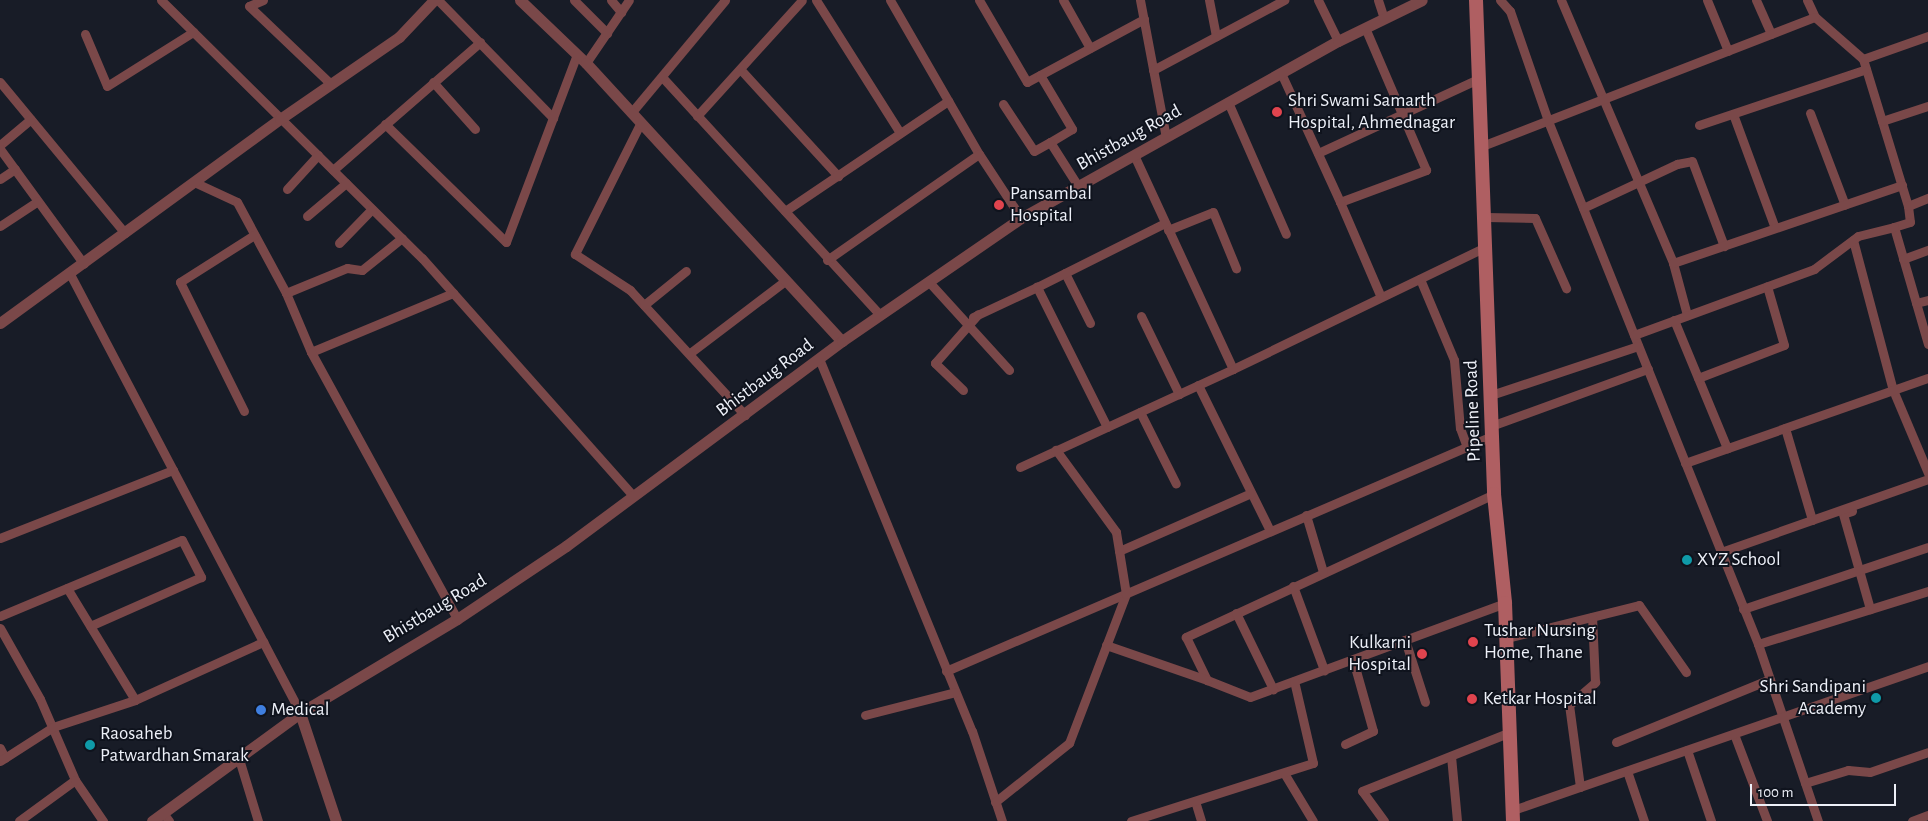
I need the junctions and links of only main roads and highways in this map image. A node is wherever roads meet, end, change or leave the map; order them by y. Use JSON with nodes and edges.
{"nodes":[{"id":1,"x":1476,"y":0,"type":"edge"},
{"id":2,"x":1513,"y":816,"type":"edge"}],
"edges":[{"from":1,"to":2,"type":"main road","name":"Pipeline Road"}]}
